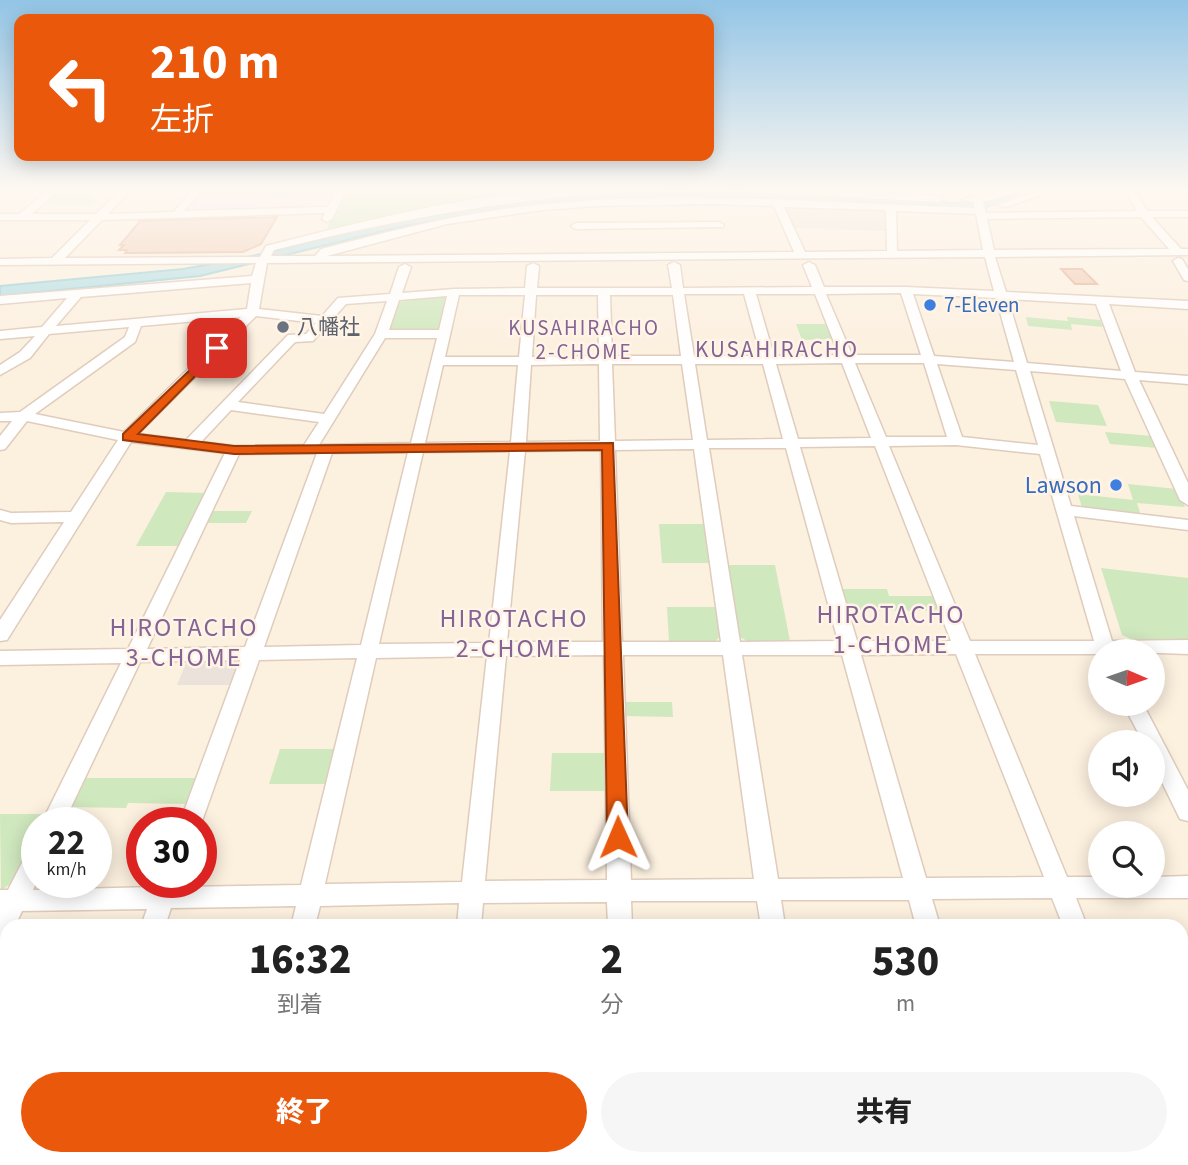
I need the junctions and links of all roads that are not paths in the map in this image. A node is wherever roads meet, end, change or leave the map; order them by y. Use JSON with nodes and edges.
{"nodes":[{"id":1,"x":73,"y":243,"type":"edge"},
{"id":2,"x":302,"y":243,"type":"edge"},
{"id":3,"x":356,"y":243,"type":"edge"},
{"id":4,"x":576,"y":243,"type":"edge"},
{"id":5,"x":665,"y":243,"type":"edge"},
{"id":6,"x":665,"y":243,"type":"edge"},
{"id":7,"x":733,"y":243,"type":"edge"},
{"id":8,"x":797,"y":243,"type":"edge"},
{"id":9,"x":892,"y":243,"type":"edge"},
{"id":10,"x":987,"y":243,"type":"edge"},
{"id":11,"x":1171,"y":243,"type":"edge"},
{"id":12,"x":576,"y":247,"type":"junction"},
{"id":13,"x":892,"y":255,"type":"junction"},
{"id":14,"x":1183,"y":256,"type":"edge"},
{"id":15,"x":990,"y":258,"type":"junction"},
{"id":16,"x":319,"y":259,"type":"junction"},
{"id":17,"x":805,"y":260,"type":"junction"},
{"id":18,"x":0,"y":262,"type":"edge"},
{"id":19,"x":55,"y":262,"type":"junction"},
{"id":20,"x":260,"y":263,"type":"junction"},
{"id":21,"x":674,"y":265,"type":"junction"},
{"id":22,"x":533,"y":266,"type":"junction"},
{"id":23,"x":405,"y":267,"type":"junction"},
{"id":24,"x":0,"y":270,"type":"edge"},
{"id":25,"x":1188,"y":278,"type":"edge"},
{"id":26,"x":819,"y":290,"type":"junction"},
{"id":27,"x":906,"y":290,"type":"junction"},
{"id":28,"x":678,"y":291,"type":"junction"},
{"id":29,"x":749,"y":291,"type":"junction"},
{"id":30,"x":454,"y":292,"type":"junction"},
{"id":31,"x":531,"y":292,"type":"junction"},
{"id":32,"x":604,"y":292,"type":"junction"},
{"id":33,"x":78,"y":293,"type":"junction"},
{"id":34,"x":1001,"y":295,"type":"junction"},
{"id":35,"x":394,"y":297,"type":"junction"},
{"id":36,"x":0,"y":300,"type":"edge"},
{"id":37,"x":1101,"y":300,"type":"junction"},
{"id":38,"x":1188,"y":305,"type":"edge"},
{"id":39,"x":253,"y":312,"type":"junction"},
{"id":40,"x":325,"y":320,"type":"junction"},
{"id":41,"x":136,"y":323,"type":"junction"},
{"id":42,"x":46,"y":331,"type":"junction"},
{"id":43,"x":381,"y":334,"type":"junction"},
{"id":44,"x":444,"y":334,"type":"junction"},
{"id":45,"x":0,"y":335,"type":"edge"},
{"id":46,"x":769,"y":359,"type":"junction"},
{"id":47,"x":848,"y":359,"type":"junction"},
{"id":48,"x":928,"y":359,"type":"junction"},
{"id":49,"x":606,"y":360,"type":"junction"},
{"id":50,"x":689,"y":360,"type":"junction"},
{"id":51,"x":438,"y":361,"type":"junction"},
{"id":52,"x":526,"y":361,"type":"junction"},
{"id":53,"x":1022,"y":367,"type":"junction"},
{"id":54,"x":0,"y":371,"type":"edge"},
{"id":55,"x":1130,"y":376,"type":"junction"},
{"id":56,"x":1188,"y":380,"type":"edge"},
{"id":57,"x":228,"y":405,"type":"junction"},
{"id":58,"x":23,"y":416,"type":"junction"},
{"id":59,"x":0,"y":417,"type":"edge"},
{"id":60,"x":327,"y":419,"type":"junction"},
{"id":61,"x":127,"y":437,"type":"junction"},
{"id":62,"x":956,"y":441,"type":"junction"},
{"id":63,"x":881,"y":442,"type":"junction"},
{"id":64,"x":793,"y":443,"type":"junction"},
{"id":65,"x":190,"y":444,"type":"junction"},
{"id":66,"x":701,"y":444,"type":"junction"},
{"id":67,"x":0,"y":446,"type":"edge"},
{"id":68,"x":609,"y":446,"type":"junction"},
{"id":69,"x":518,"y":447,"type":"junction"},
{"id":70,"x":418,"y":448,"type":"junction"},
{"id":71,"x":317,"y":449,"type":"junction"},
{"id":72,"x":234,"y":450,"type":"junction"},
{"id":73,"x":1047,"y":450,"type":"junction"},
{"id":74,"x":1188,"y":500,"type":"edge"},
{"id":75,"x":1066,"y":510,"type":"junction"},
{"id":76,"x":0,"y":515,"type":"edge"},
{"id":77,"x":76,"y":517,"type":"junction"},
{"id":78,"x":1188,"y":525,"type":"edge"},
{"id":79,"x":0,"y":635,"type":"edge"},
{"id":80,"x":1102,"y":639,"type":"edge"},
{"id":81,"x":1188,"y":647,"type":"edge"},
{"id":82,"x":732,"y":648,"type":"junction"},
{"id":83,"x":850,"y":648,"type":"junction"},
{"id":84,"x":964,"y":648,"type":"junction"},
{"id":85,"x":1166,"y":648,"type":"edge"},
{"id":86,"x":498,"y":649,"type":"junction"},
{"id":87,"x":613,"y":649,"type":"junction"},
{"id":88,"x":1088,"y":649,"type":"edge"},
{"id":89,"x":369,"y":652,"type":"junction"},
{"id":90,"x":252,"y":654,"type":"junction"},
{"id":91,"x":134,"y":656,"type":"junction"},
{"id":92,"x":0,"y":658,"type":"edge"},
{"id":93,"x":1165,"y":767,"type":"edge"},
{"id":94,"x":60,"y":807,"type":"edge"},
{"id":95,"x":196,"y":807,"type":"edge"},
{"id":96,"x":1188,"y":812,"type":"edge"},
{"id":97,"x":21,"y":881,"type":"edge"},
{"id":98,"x":1188,"y":887,"type":"edge"},
{"id":99,"x":917,"y":888,"type":"junction"},
{"id":100,"x":1060,"y":888,"type":"junction"},
{"id":101,"x":768,"y":890,"type":"junction"},
{"id":102,"x":619,"y":891,"type":"junction"},
{"id":103,"x":217,"y":892,"type":"edge"},
{"id":104,"x":473,"y":892,"type":"junction"},
{"id":105,"x":126,"y":893,"type":"edge"},
{"id":106,"x":310,"y":895,"type":"junction"},
{"id":107,"x":163,"y":898,"type":"edge"},
{"id":108,"x":8,"y":901,"type":"edge"},
{"id":109,"x":3,"y":919,"type":"edge"},
{"id":110,"x":156,"y":919,"type":"edge"},
{"id":111,"x":305,"y":919,"type":"edge"},
{"id":112,"x":470,"y":919,"type":"edge"},
{"id":113,"x":620,"y":919,"type":"edge"},
{"id":114,"x":772,"y":919,"type":"edge"},
{"id":115,"x":926,"y":919,"type":"edge"},
{"id":116,"x":1072,"y":919,"type":"edge"}],
"edges":[{"from":1,"to":19,"type":"street"},
{"from":2,"to":20,"type":"street"},
{"from":3,"to":16,"type":"street"},
{"from":4,"to":12,"type":"street"},
{"from":5,"to":12,"type":"street"},
{"from":6,"to":12,"type":"street"},
{"from":7,"to":17,"type":"street"},
{"from":8,"to":17,"type":"street"},
{"from":9,"to":13,"type":"street"},
{"from":10,"to":15,"type":"street"},
{"from":11,"to":14,"type":"street"},
{"from":12,"to":16,"type":"street"},
{"from":12,"to":21,"type":"street"},
{"from":12,"to":22,"type":"street"},
{"from":13,"to":15,"type":"street"},
{"from":13,"to":17,"type":"street"},
{"from":14,"to":15,"type":"street"},
{"from":14,"to":25,"type":"street"},
{"from":15,"to":17,"type":"street"},
{"from":15,"to":34,"type":"street"},
{"from":16,"to":20,"type":"street"},
{"from":17,"to":21,"type":"street"},
{"from":17,"to":26,"type":"street"},
{"from":18,"to":19,"type":"street"},
{"from":19,"to":20,"type":"street"},
{"from":20,"to":23,"type":"street"},
{"from":20,"to":24,"type":"street"},
{"from":20,"to":33,"type":"street"},
{"from":20,"to":39,"type":"street"},
{"from":21,"to":28,"type":"street"},
{"from":22,"to":23,"type":"street"},
{"from":22,"to":31,"type":"street"},
{"from":23,"to":35,"type":"street"},
{"from":26,"to":27,"type":"street"},
{"from":26,"to":29,"type":"street"},
{"from":26,"to":47,"type":"street"},
{"from":27,"to":34,"type":"street"},
{"from":27,"to":48,"type":"street"},
{"from":28,"to":29,"type":"street"},
{"from":28,"to":32,"type":"street"},
{"from":28,"to":50,"type":"street"},
{"from":29,"to":46,"type":"street"},
{"from":30,"to":31,"type":"street"},
{"from":30,"to":35,"type":"street"},
{"from":30,"to":44,"type":"street"},
{"from":31,"to":32,"type":"street"},
{"from":31,"to":52,"type":"street"},
{"from":32,"to":49,"type":"street"},
{"from":33,"to":36,"type":"street"},
{"from":33,"to":42,"type":"street"},
{"from":34,"to":37,"type":"street"},
{"from":34,"to":53,"type":"street"},
{"from":35,"to":40,"type":"street"},
{"from":35,"to":43,"type":"street"},
{"from":37,"to":38,"type":"street"},
{"from":37,"to":55,"type":"street"},
{"from":39,"to":40,"type":"street"},
{"from":39,"to":41,"type":"street"},
{"from":39,"to":61,"type":"street"},
{"from":40,"to":57,"type":"street"},
{"from":41,"to":42,"type":"street"},
{"from":41,"to":58,"type":"street"},
{"from":42,"to":45,"type":"street"},
{"from":42,"to":54,"type":"street"},
{"from":43,"to":44,"type":"street"},
{"from":43,"to":60,"type":"street"},
{"from":44,"to":51,"type":"street"},
{"from":46,"to":47,"type":"street"},
{"from":46,"to":50,"type":"street"},
{"from":46,"to":64,"type":"street"},
{"from":47,"to":48,"type":"street"},
{"from":47,"to":63,"type":"street"},
{"from":48,"to":53,"type":"street"},
{"from":48,"to":62,"type":"street"},
{"from":49,"to":50,"type":"street"},
{"from":49,"to":52,"type":"street"},
{"from":49,"to":68,"type":"street"},
{"from":50,"to":66,"type":"street"},
{"from":51,"to":52,"type":"street"},
{"from":51,"to":70,"type":"street"},
{"from":52,"to":69,"type":"street"},
{"from":53,"to":55,"type":"street"},
{"from":53,"to":73,"type":"street"},
{"from":55,"to":56,"type":"street"},
{"from":55,"to":74,"type":"street"},
{"from":57,"to":60,"type":"street"},
{"from":57,"to":65,"type":"street"},
{"from":58,"to":59,"type":"street"},
{"from":58,"to":61,"type":"street"},
{"from":58,"to":67,"type":"street"},
{"from":60,"to":71,"type":"street"},
{"from":61,"to":65,"type":"street"},
{"from":61,"to":77,"type":"street"},
{"from":62,"to":63,"type":"street"},
{"from":62,"to":73,"type":"street"},
{"from":63,"to":64,"type":"street"},
{"from":63,"to":84,"type":"street"},
{"from":64,"to":66,"type":"street"},
{"from":64,"to":83,"type":"street"},
{"from":65,"to":72,"type":"street"},
{"from":66,"to":68,"type":"street"},
{"from":66,"to":82,"type":"street"},
{"from":68,"to":69,"type":"street"},
{"from":68,"to":87,"type":"street"},
{"from":69,"to":70,"type":"street"},
{"from":69,"to":86,"type":"street"},
{"from":70,"to":71,"type":"street"},
{"from":70,"to":89,"type":"street"},
{"from":71,"to":72,"type":"street"},
{"from":71,"to":90,"type":"street"},
{"from":72,"to":91,"type":"street"},
{"from":73,"to":75,"type":"street"},
{"from":75,"to":78,"type":"street"},
{"from":75,"to":80,"type":"street"},
{"from":76,"to":77,"type":"street"},
{"from":77,"to":79,"type":"street"},
{"from":81,"to":85,"type":"street"},
{"from":82,"to":83,"type":"street"},
{"from":82,"to":87,"type":"street"},
{"from":82,"to":101,"type":"street"},
{"from":83,"to":84,"type":"street"},
{"from":83,"to":99,"type":"street"},
{"from":84,"to":88,"type":"street"},
{"from":84,"to":100,"type":"street"},
{"from":86,"to":87,"type":"street"},
{"from":86,"to":89,"type":"street"},
{"from":86,"to":104,"type":"street"},
{"from":87,"to":102,"type":"street"},
{"from":89,"to":90,"type":"street"},
{"from":89,"to":106,"type":"street"},
{"from":90,"to":91,"type":"street"},
{"from":90,"to":95,"type":"street"},
{"from":91,"to":92,"type":"street"},
{"from":91,"to":94,"type":"street"},
{"from":93,"to":96,"type":"street"},
{"from":97,"to":108,"type":"street"},
{"from":98,"to":100,"type":"street"},
{"from":99,"to":100,"type":"street"},
{"from":99,"to":101,"type":"street"},
{"from":99,"to":115,"type":"street"},
{"from":100,"to":116,"type":"street"},
{"from":101,"to":102,"type":"street"},
{"from":101,"to":114,"type":"street"},
{"from":102,"to":104,"type":"street"},
{"from":102,"to":113,"type":"street"},
{"from":103,"to":106,"type":"street"},
{"from":104,"to":106,"type":"street"},
{"from":104,"to":112,"type":"street"},
{"from":105,"to":108,"type":"street"},
{"from":106,"to":111,"type":"street"},
{"from":107,"to":110,"type":"street"},
{"from":108,"to":109,"type":"street"}]}
